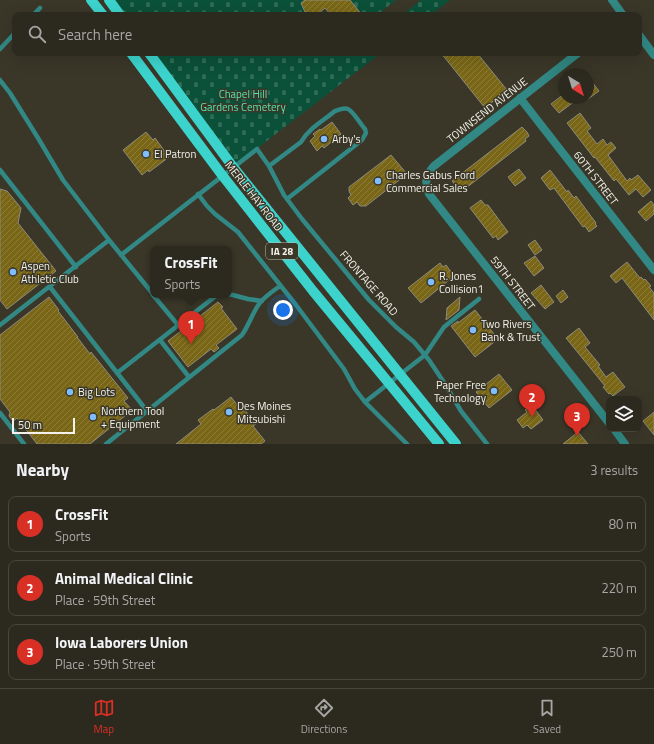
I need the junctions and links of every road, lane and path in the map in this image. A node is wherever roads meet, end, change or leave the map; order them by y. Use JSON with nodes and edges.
{"nodes":[{"id":1,"x":91,"y":0,"type":"edge"},
{"id":2,"x":109,"y":0,"type":"edge"},
{"id":3,"x":612,"y":0,"type":"edge"},
{"id":4,"x":40,"y":8,"type":"dead end"},
{"id":5,"x":36,"y":12,"type":"edge"},
{"id":6,"x":100,"y":12,"type":"edge"},
{"id":7,"x":118,"y":12,"type":"edge"},
{"id":8,"x":621,"y":12,"type":"edge"},
{"id":9,"x":12,"y":36,"type":"edge"},
{"id":10,"x":642,"y":39,"type":"edge"},
{"id":11,"x":0,"y":49,"type":"edge"},
{"id":12,"x":654,"y":54,"type":"edge"},
{"id":13,"x":133,"y":56,"type":"edge"},
{"id":14,"x":151,"y":56,"type":"edge"},
{"id":15,"x":574,"y":56,"type":"edge"},
{"id":16,"x":0,"y":80,"type":"edge"},
{"id":17,"x":520,"y":98,"type":"junction"},
{"id":18,"x":269,"y":166,"type":"junction"},
{"id":19,"x":0,"y":170,"type":"edge"},
{"id":20,"x":228,"y":171,"type":"junction"},
{"id":21,"x":198,"y":194,"type":"junction"},
{"id":22,"x":429,"y":194,"type":"joint"},
{"id":23,"x":287,"y":199,"type":"junction"},
{"id":24,"x":109,"y":240,"type":"junction"},
{"id":25,"x":121,"y":255,"type":"junction"},
{"id":26,"x":76,"y":267,"type":"junction"},
{"id":27,"x":654,"y":270,"type":"edge"},
{"id":28,"x":280,"y":286,"type":"junction"},
{"id":29,"x":50,"y":287,"type":"junction"},
{"id":30,"x":150,"y":291,"type":"edge"},
{"id":31,"x":232,"y":295,"type":"edge"},
{"id":32,"x":156,"y":298,"type":"edge"},
{"id":33,"x":213,"y":298,"type":"edge"},
{"id":34,"x":479,"y":299,"type":"dead end"},
{"id":35,"x":262,"y":301,"type":"junction"},
{"id":36,"x":178,"y":325,"type":"junction"},
{"id":37,"x":0,"y":326,"type":"edge"},
{"id":38,"x":160,"y":340,"type":"junction"},
{"id":39,"x":425,"y":355,"type":"junction"},
{"id":40,"x":118,"y":373,"type":"junction"},
{"id":41,"x":400,"y":375,"type":"junction"},
{"id":42,"x":189,"y":377,"type":"junction"},
{"id":43,"x":390,"y":383,"type":"junction"},
{"id":44,"x":365,"y":402,"type":"junction"},
{"id":45,"x":147,"y":411,"type":"junction"},
{"id":46,"x":0,"y":413,"type":"edge"},
{"id":47,"x":606,"y":419,"type":"edge"},
{"id":48,"x":616,"y":432,"type":"edge"},
{"id":49,"x":24,"y":444,"type":"edge"},
{"id":50,"x":106,"y":444,"type":"edge"},
{"id":51,"x":407,"y":444,"type":"edge"},
{"id":52,"x":439,"y":444,"type":"edge"},
{"id":53,"x":456,"y":444,"type":"edge"},
{"id":54,"x":487,"y":444,"type":"edge"},
{"id":55,"x":626,"y":444,"type":"edge"}],
"edges":[{"from":1,"to":6,"type":"main road"},
{"from":2,"to":7,"type":"main road"},
{"from":3,"to":8,"type":"street"},
{"from":4,"to":5,"type":"lane"},
{"from":9,"to":11,"type":"lane"},
{"from":10,"to":12,"type":"street"},
{"from":13,"to":20,"type":"main road","name":"MERLE HAY ROAD","number":"IA 28"},
{"from":14,"to":20,"type":"main road","name":"MERLE HAY ROAD","number":"IA 28"},
{"from":15,"to":17,"type":"street","name":"TOWNSEND AVENUE"},
{"from":16,"to":24,"type":"lane"},
{"from":17,"to":22,"type":"street","name":"TOWNSEND AVENUE"},
{"from":17,"to":27,"type":"street","name":"60TH STREET"},
{"from":18,"to":20,"type":"lane","name":"FRONTAGE ROAD"},
{"from":18,"to":23,"type":"lane","name":"FRONTAGE ROAD"},
{"from":18,"to":23,"type":"lane"},
{"from":19,"to":26,"type":"lane"},
{"from":20,"to":21,"type":"lane"},
{"from":20,"to":41,"type":"main road","name":"MERLE HAY ROAD","number":"IA 28"},
{"from":20,"to":43,"type":"main road","name":"MERLE HAY ROAD","number":"IA 28"},
{"from":21,"to":25,"type":"lane"},
{"from":21,"to":28,"type":"lane"},
{"from":22,"to":47,"type":"street","name":"59TH STREET"},
{"from":23,"to":39,"type":"lane","name":"FRONTAGE ROAD"},
{"from":24,"to":25,"type":"lane"},
{"from":24,"to":26,"type":"lane"},
{"from":25,"to":30,"type":"lane"},
{"from":26,"to":29,"type":"lane"},
{"from":28,"to":35,"type":"lane"},
{"from":28,"to":44,"type":"lane"},
{"from":29,"to":37,"type":"lane"},
{"from":29,"to":40,"type":"lane"},
{"from":31,"to":35,"type":"lane"},
{"from":32,"to":36,"type":"lane"},
{"from":33,"to":36,"type":"lane"},
{"from":34,"to":39,"type":"lane"},
{"from":35,"to":42,"type":"lane"},
{"from":36,"to":38,"type":"lane"},
{"from":38,"to":40,"type":"lane"},
{"from":38,"to":42,"type":"lane"},
{"from":39,"to":41,"type":"lane"},
{"from":39,"to":54,"type":"lane","name":"FRONTAGE ROAD"},
{"from":40,"to":45,"type":"lane"},
{"from":41,"to":43,"type":"lane"},
{"from":41,"to":53,"type":"main road","name":"MERLE HAY ROAD","number":"IA 28"},
{"from":42,"to":45,"type":"lane"},
{"from":43,"to":44,"type":"lane"},
{"from":43,"to":52,"type":"main road","name":"MERLE HAY ROAD","number":"IA 28"},
{"from":44,"to":51,"type":"lane"},
{"from":45,"to":50,"type":"lane"},
{"from":46,"to":49,"type":"lane"},
{"from":48,"to":55,"type":"street"}]}
